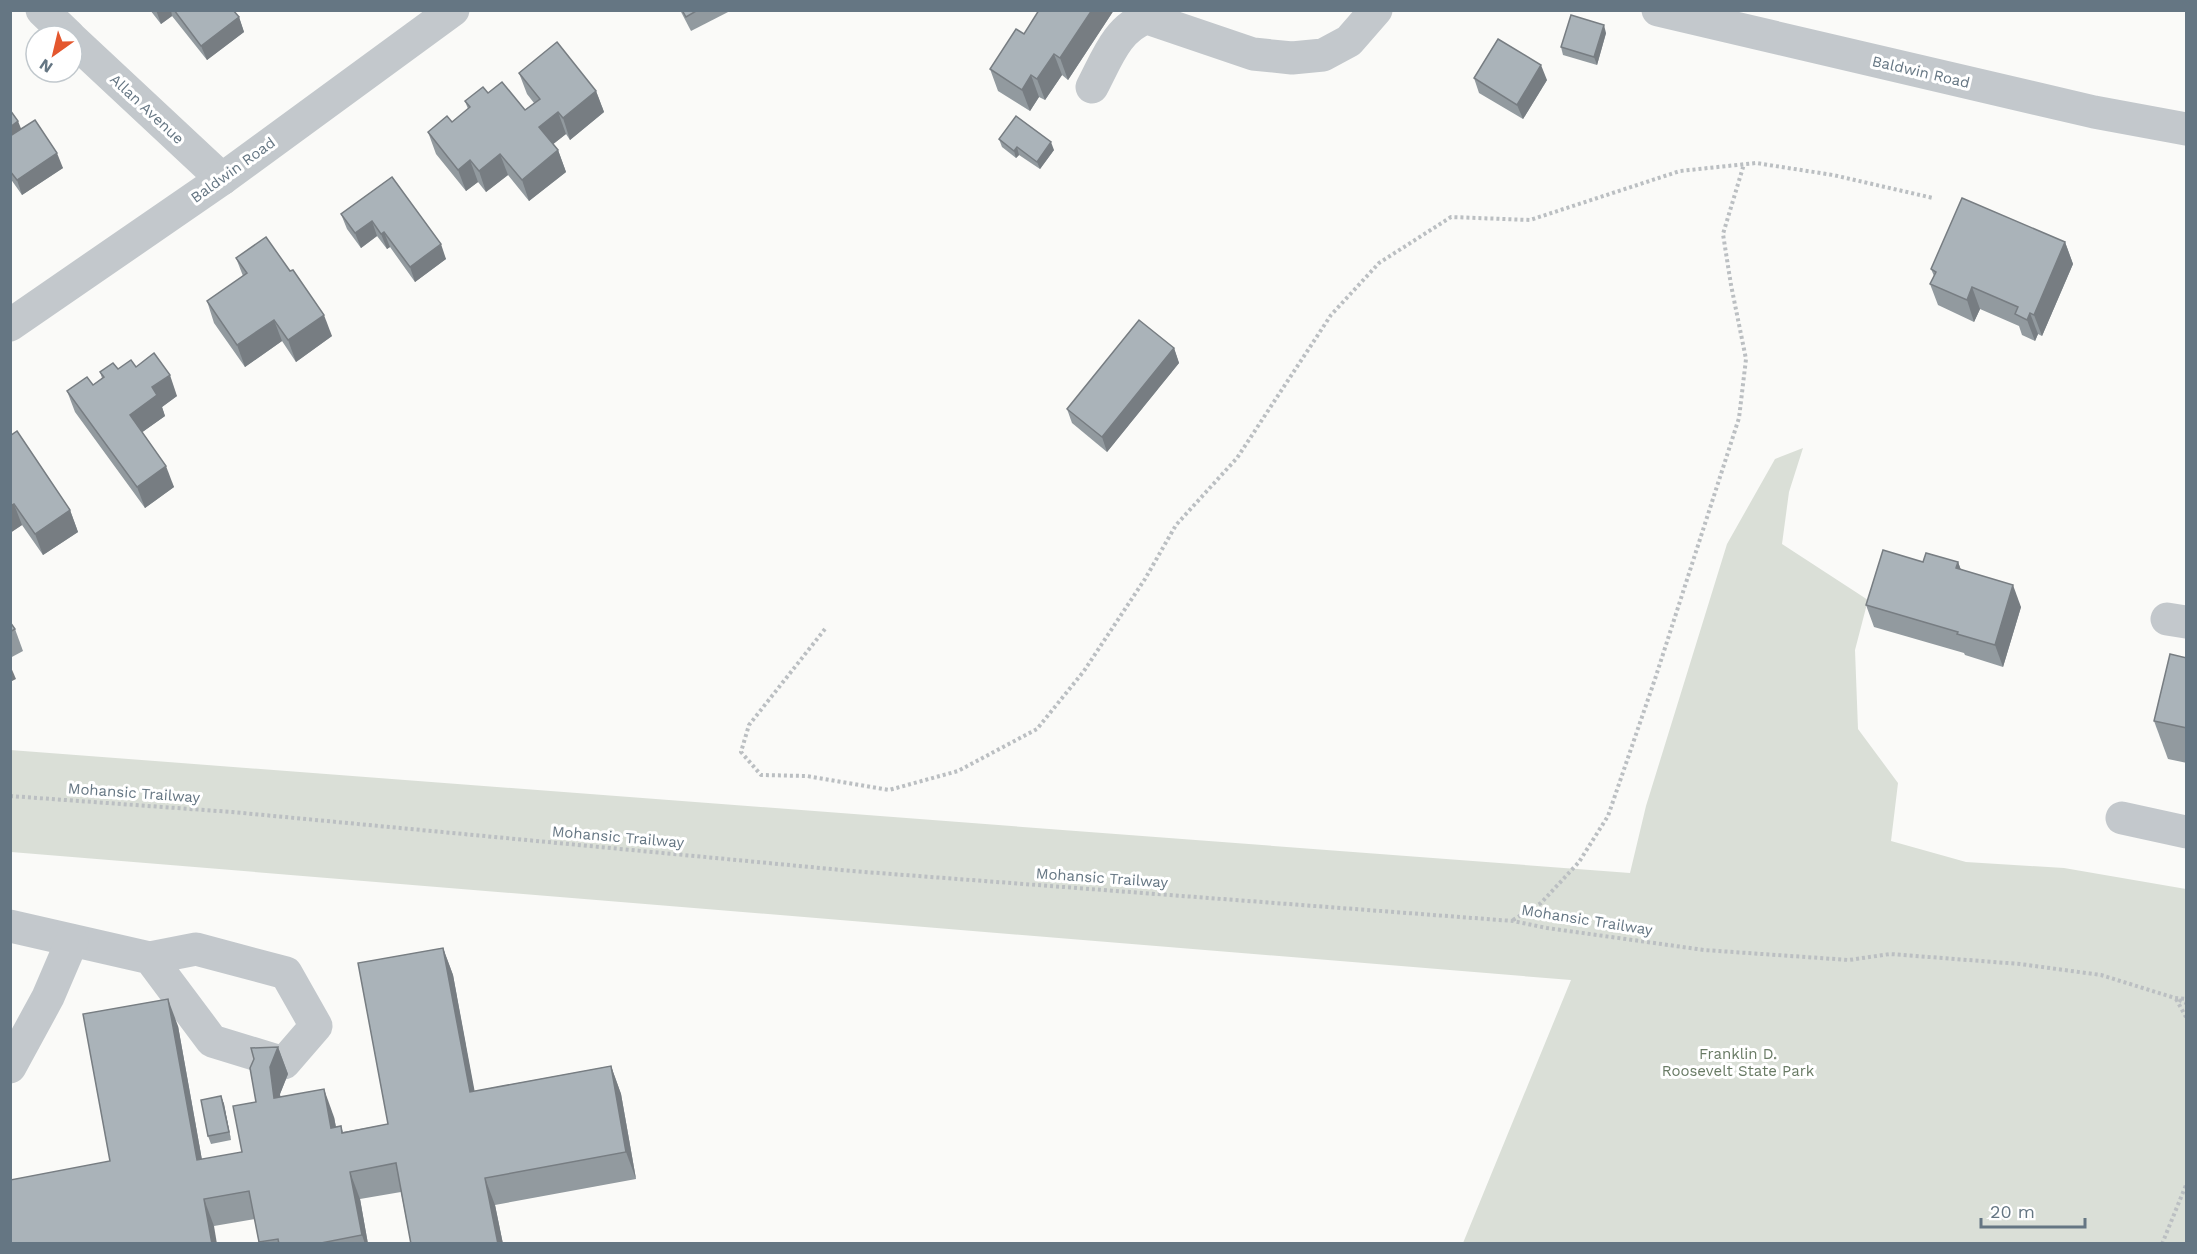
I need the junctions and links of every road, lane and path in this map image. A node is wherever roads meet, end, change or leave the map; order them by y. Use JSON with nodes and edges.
{"nodes":[{"id":1,"x":42,"y":10,"type":"edge"},
{"id":2,"x":453,"y":10,"type":"edge"},
{"id":3,"x":1376,"y":10,"type":"edge"},
{"id":4,"x":1658,"y":10,"type":"edge"},
{"id":5,"x":57,"y":24,"type":"edge"},
{"id":6,"x":84,"y":49,"type":"edge"},
{"id":7,"x":1092,"y":87,"type":"dead end"},
{"id":8,"x":2187,"y":129,"type":"edge"},
{"id":9,"x":1744,"y":164,"type":"junction"},
{"id":10,"x":222,"y":179,"type":"junction"},
{"id":11,"x":1933,"y":198,"type":"dead end"},
{"id":12,"x":10,"y":325,"type":"edge"},
{"id":13,"x":825,"y":629,"type":"dead end"},
{"id":14,"x":10,"y":796,"type":"edge"},
{"id":15,"x":2122,"y":818,"type":"dead end"},
{"id":16,"x":2187,"y":832,"type":"edge"},
{"id":17,"x":1513,"y":921,"type":"junction"},
{"id":18,"x":10,"y":926,"type":"edge"},
{"id":19,"x":72,"y":941,"type":"junction"},
{"id":20,"x":150,"y":958,"type":"junction"},
{"id":21,"x":2175,"y":998,"type":"junction"},
{"id":22,"x":2187,"y":1001,"type":"edge"},
{"id":23,"x":2187,"y":1017,"type":"edge"},
{"id":24,"x":10,"y":1067,"type":"edge"},
{"id":25,"x":2187,"y":1185,"type":"edge"},
{"id":26,"x":2162,"y":1244,"type":"edge"}],
"edges":[{"from":1,"to":5,"type":"street","name":"Allan Avenue"},
{"from":2,"to":10,"type":"street","name":"Baldwin Road"},
{"from":3,"to":7,"type":"street"},
{"from":4,"to":8,"type":"street","name":"Baldwin Road"},
{"from":6,"to":10,"type":"street","name":"Allan Avenue"},
{"from":9,"to":11,"type":"path"},
{"from":9,"to":13,"type":"path"},
{"from":9,"to":17,"type":"path"},
{"from":10,"to":12,"type":"street","name":"Baldwin Road"},
{"from":14,"to":17,"type":"path","name":"Mohansic Trailway"},
{"from":15,"to":16,"type":"street"},
{"from":17,"to":21,"type":"path","name":"Mohansic Trailway"},
{"from":18,"to":19,"type":"street"},
{"from":19,"to":20,"type":"street"},
{"from":19,"to":24,"type":"street"},
{"from":20,"to":20,"type":"street"},
{"from":21,"to":22,"type":"path","name":"Mohansic Trailway"},
{"from":21,"to":23,"type":"path"},
{"from":25,"to":26,"type":"path"}]}
